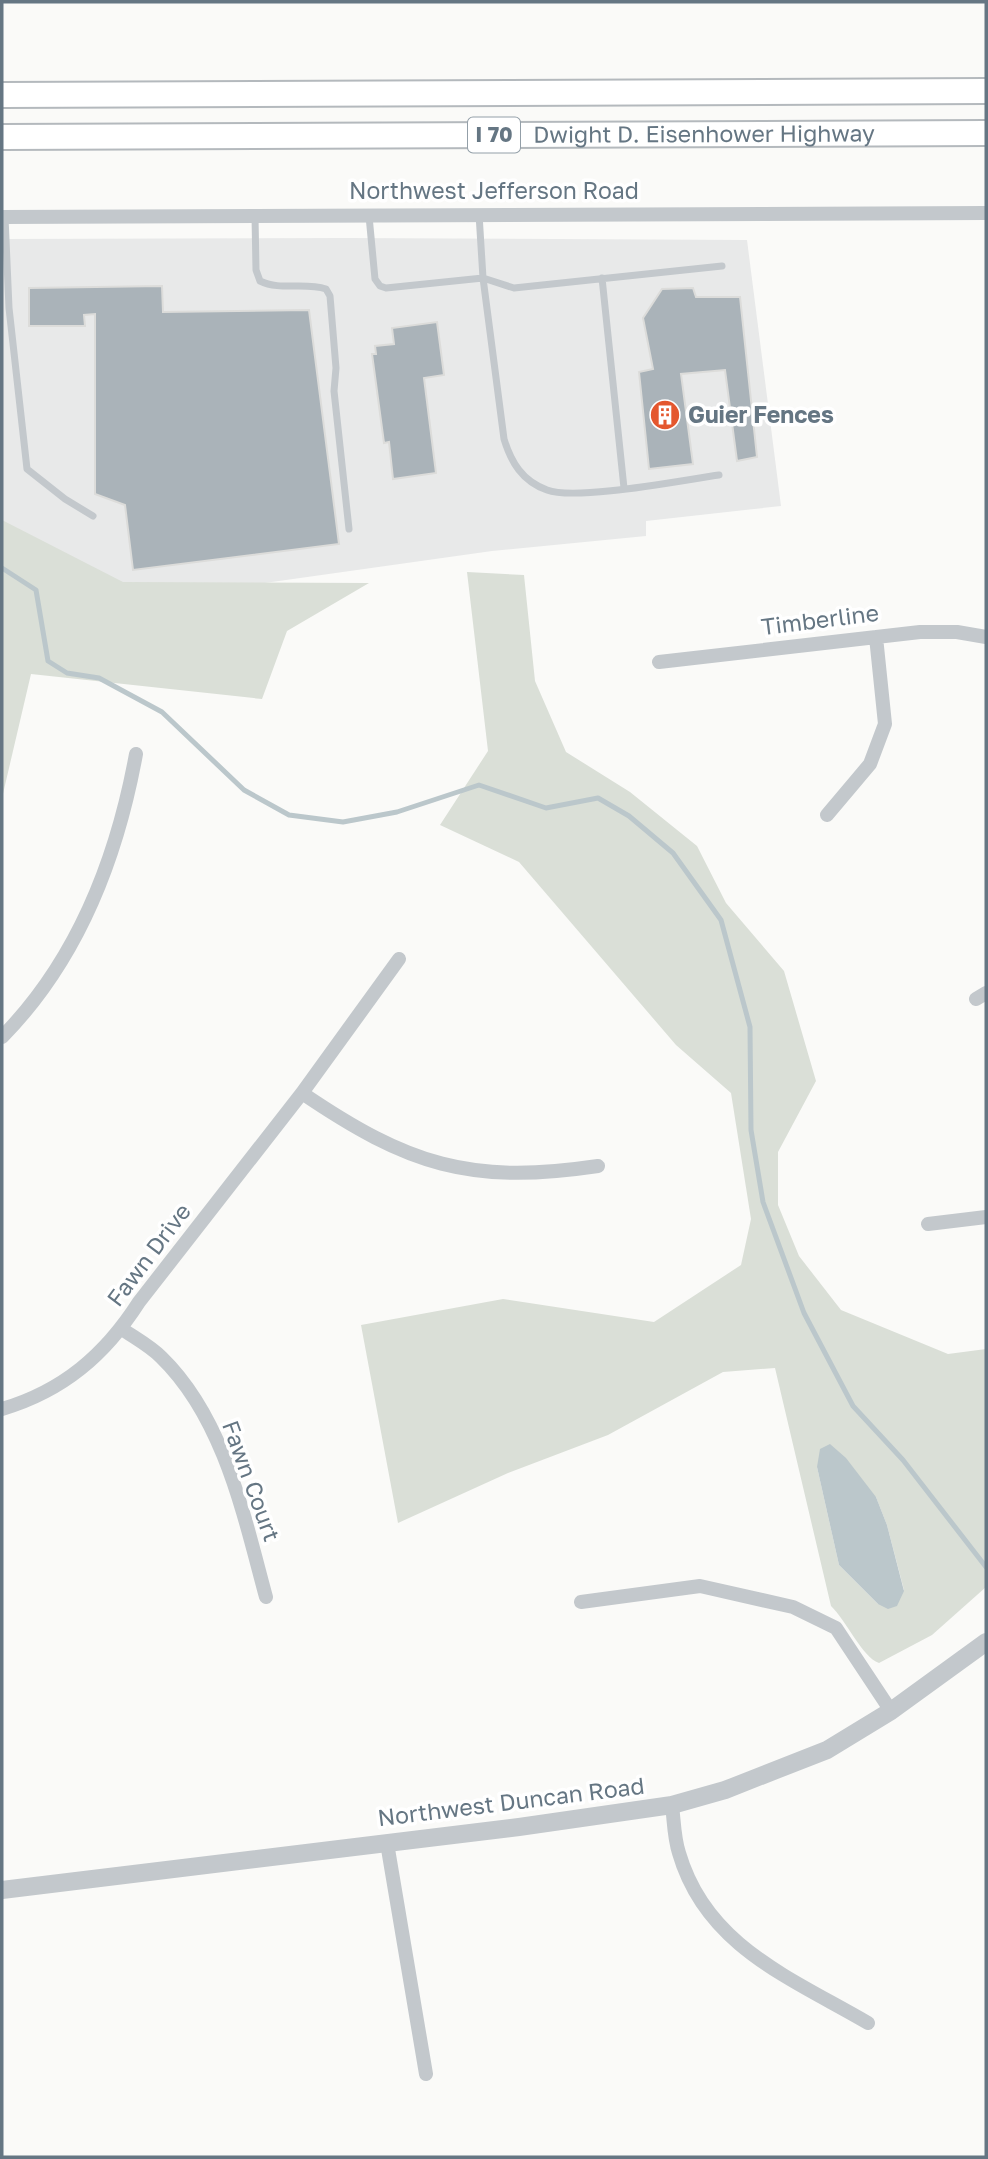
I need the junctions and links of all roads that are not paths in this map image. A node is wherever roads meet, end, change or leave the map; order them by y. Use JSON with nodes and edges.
{"nodes":[{"id":1,"x":986,"y":91,"type":"edge"},
{"id":2,"x":2,"y":95,"type":"edge"},
{"id":3,"x":986,"y":133,"type":"edge"},
{"id":4,"x":2,"y":137,"type":"edge"},
{"id":5,"x":479,"y":213,"type":"junction"},
{"id":6,"x":986,"y":213,"type":"edge"},
{"id":7,"x":369,"y":214,"type":"junction"},
{"id":8,"x":255,"y":215,"type":"junction"},
{"id":9,"x":4,"y":217,"type":"edge"},
{"id":10,"x":722,"y":267,"type":"dead end"},
{"id":11,"x":483,"y":278,"type":"junction"},
{"id":12,"x":602,"y":278,"type":"junction"},
{"id":13,"x":719,"y":475,"type":"dead end"},
{"id":14,"x":625,"y":488,"type":"junction"},
{"id":15,"x":93,"y":516,"type":"dead end"},
{"id":16,"x":349,"y":530,"type":"dead end"},
{"id":17,"x":876,"y":637,"type":"junction"},
{"id":18,"x":986,"y":637,"type":"edge"},
{"id":19,"x":659,"y":662,"type":"dead end"},
{"id":20,"x":136,"y":754,"type":"dead end"},
{"id":21,"x":827,"y":816,"type":"dead end"},
{"id":22,"x":399,"y":959,"type":"dead end"},
{"id":23,"x":2,"y":1037,"type":"edge"},
{"id":24,"x":302,"y":1093,"type":"junction"},
{"id":25,"x":598,"y":1166,"type":"dead end"},
{"id":26,"x":986,"y":1217,"type":"edge"},
{"id":27,"x":928,"y":1224,"type":"dead end"},
{"id":28,"x":122,"y":1328,"type":"junction"},
{"id":29,"x":2,"y":1409,"type":"edge"},
{"id":30,"x":266,"y":1597,"type":"dead end"},
{"id":31,"x":581,"y":1602,"type":"dead end"},
{"id":32,"x":986,"y":1642,"type":"edge"},
{"id":33,"x":891,"y":1711,"type":"junction"},
{"id":34,"x":672,"y":1805,"type":"junction"},
{"id":35,"x":387,"y":1843,"type":"junction"},
{"id":36,"x":2,"y":1890,"type":"edge"},
{"id":37,"x":868,"y":2024,"type":"dead end"},
{"id":38,"x":426,"y":2074,"type":"dead end"}],
"edges":[{"from":1,"to":2,"type":"highway","name":"Dwight D. Eisenhower Highway","number":"I 70"},
{"from":3,"to":4,"type":"highway","name":"Dwight D. Eisenhower Highway","number":"I 70"},
{"from":5,"to":6,"type":"street","name":"Northwest Jefferson Road"},
{"from":5,"to":7,"type":"street","name":"Northwest Jefferson Road"},
{"from":5,"to":11,"type":"lane"},
{"from":7,"to":8,"type":"street","name":"Northwest Jefferson Road"},
{"from":7,"to":11,"type":"lane"},
{"from":8,"to":9,"type":"street","name":"Northwest Jefferson Road"},
{"from":8,"to":16,"type":"lane"},
{"from":9,"to":15,"type":"lane"},
{"from":10,"to":12,"type":"lane"},
{"from":11,"to":12,"type":"lane"},
{"from":11,"to":14,"type":"lane"},
{"from":12,"to":14,"type":"lane"},
{"from":13,"to":14,"type":"lane"},
{"from":17,"to":18,"type":"street","name":"Timberline"},
{"from":17,"to":19,"type":"street","name":"Timberline"},
{"from":17,"to":21,"type":"street"},
{"from":20,"to":23,"type":"street"},
{"from":22,"to":24,"type":"street","name":"Fawn Drive"},
{"from":24,"to":25,"type":"street"},
{"from":24,"to":28,"type":"street","name":"Fawn Drive"},
{"from":26,"to":27,"type":"street"},
{"from":28,"to":29,"type":"street","name":"Fawn Drive"},
{"from":28,"to":30,"type":"street","name":"Fawn Court"},
{"from":31,"to":33,"type":"street"},
{"from":32,"to":33,"type":"street","name":"Northwest Duncan Road"},
{"from":33,"to":34,"type":"street","name":"Northwest Duncan Road"},
{"from":34,"to":35,"type":"street","name":"Northwest Duncan Road"},
{"from":34,"to":37,"type":"street"},
{"from":35,"to":36,"type":"street","name":"Northwest Duncan Road"},
{"from":35,"to":38,"type":"street"}]}
